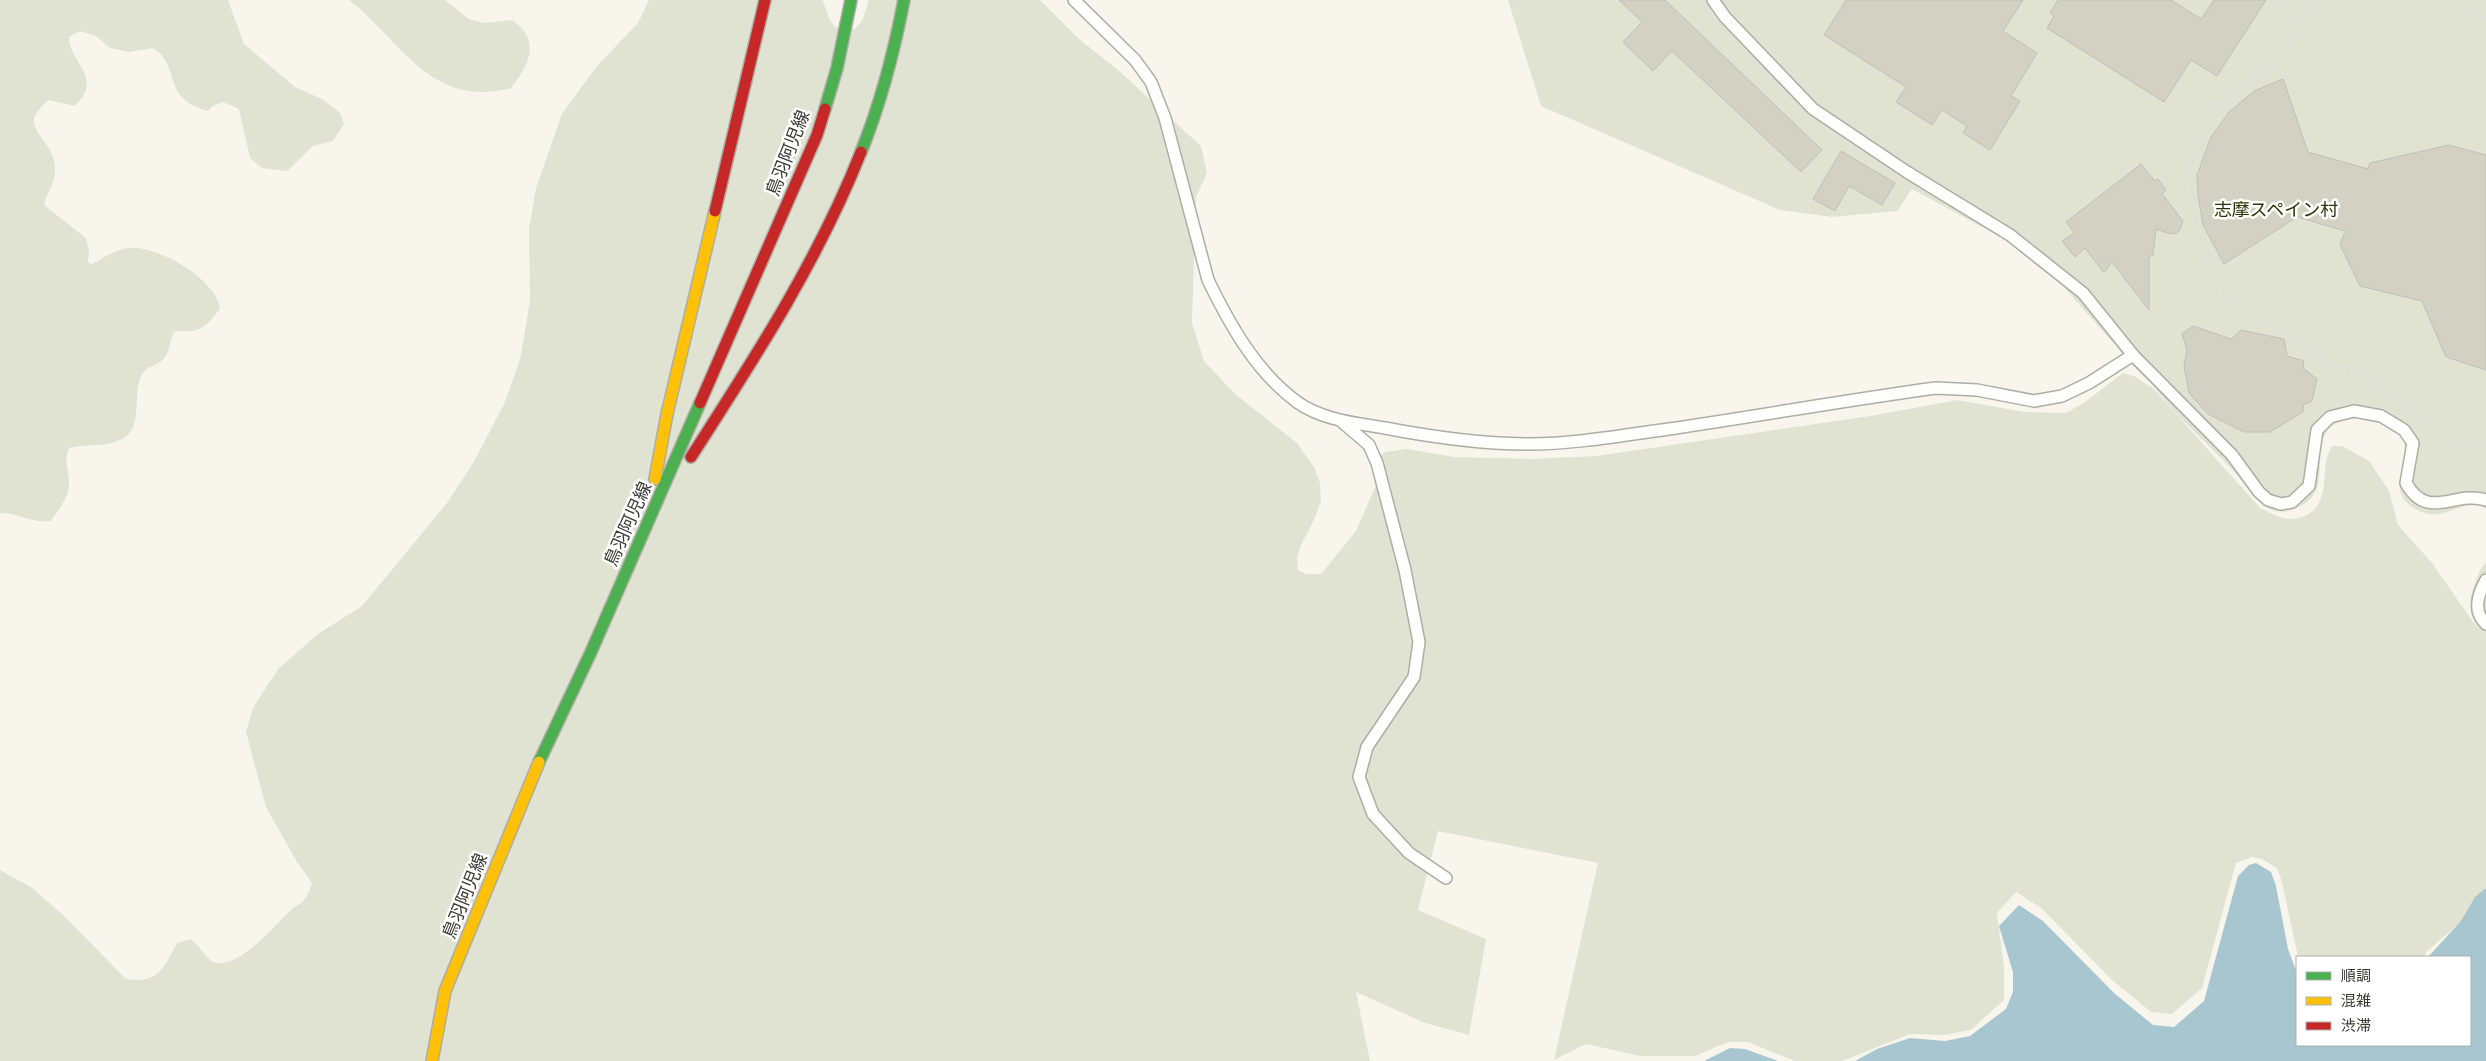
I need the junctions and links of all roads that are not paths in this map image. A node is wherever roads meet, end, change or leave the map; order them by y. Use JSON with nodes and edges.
{"nodes":[{"id":1,"x":765,"y":0,"type":"edge"},
{"id":2,"x":851,"y":0,"type":"edge"},
{"id":3,"x":904,"y":0,"type":"edge"},
{"id":4,"x":1074,"y":0,"type":"edge"},
{"id":5,"x":1713,"y":0,"type":"edge"},
{"id":6,"x":2133,"y":355,"type":"junction"},
{"id":7,"x":1339,"y":420,"type":"junction"},
{"id":8,"x":2486,"y":500,"type":"edge"},
{"id":9,"x":646,"y":527,"type":"junction"},
{"id":10,"x":2486,"y":580,"type":"edge"},
{"id":11,"x":2486,"y":624,"type":"edge"},
{"id":12,"x":1446,"y":878,"type":"dead end"},
{"id":13,"x":432,"y":1061,"type":"edge"}],
"edges":[{"from":1,"to":9,"type":"main road"},
{"from":2,"to":9,"type":"main road","name":"鳥羽阿児線"},
{"from":3,"to":9,"type":"main road"},
{"from":4,"to":7,"type":"lane"},
{"from":5,"to":6,"type":"lane"},
{"from":6,"to":7,"type":"lane"},
{"from":6,"to":8,"type":"lane"},
{"from":7,"to":12,"type":"lane"},
{"from":9,"to":13,"type":"main road","name":"鳥羽阿児線"},
{"from":10,"to":11,"type":"lane"}]}
